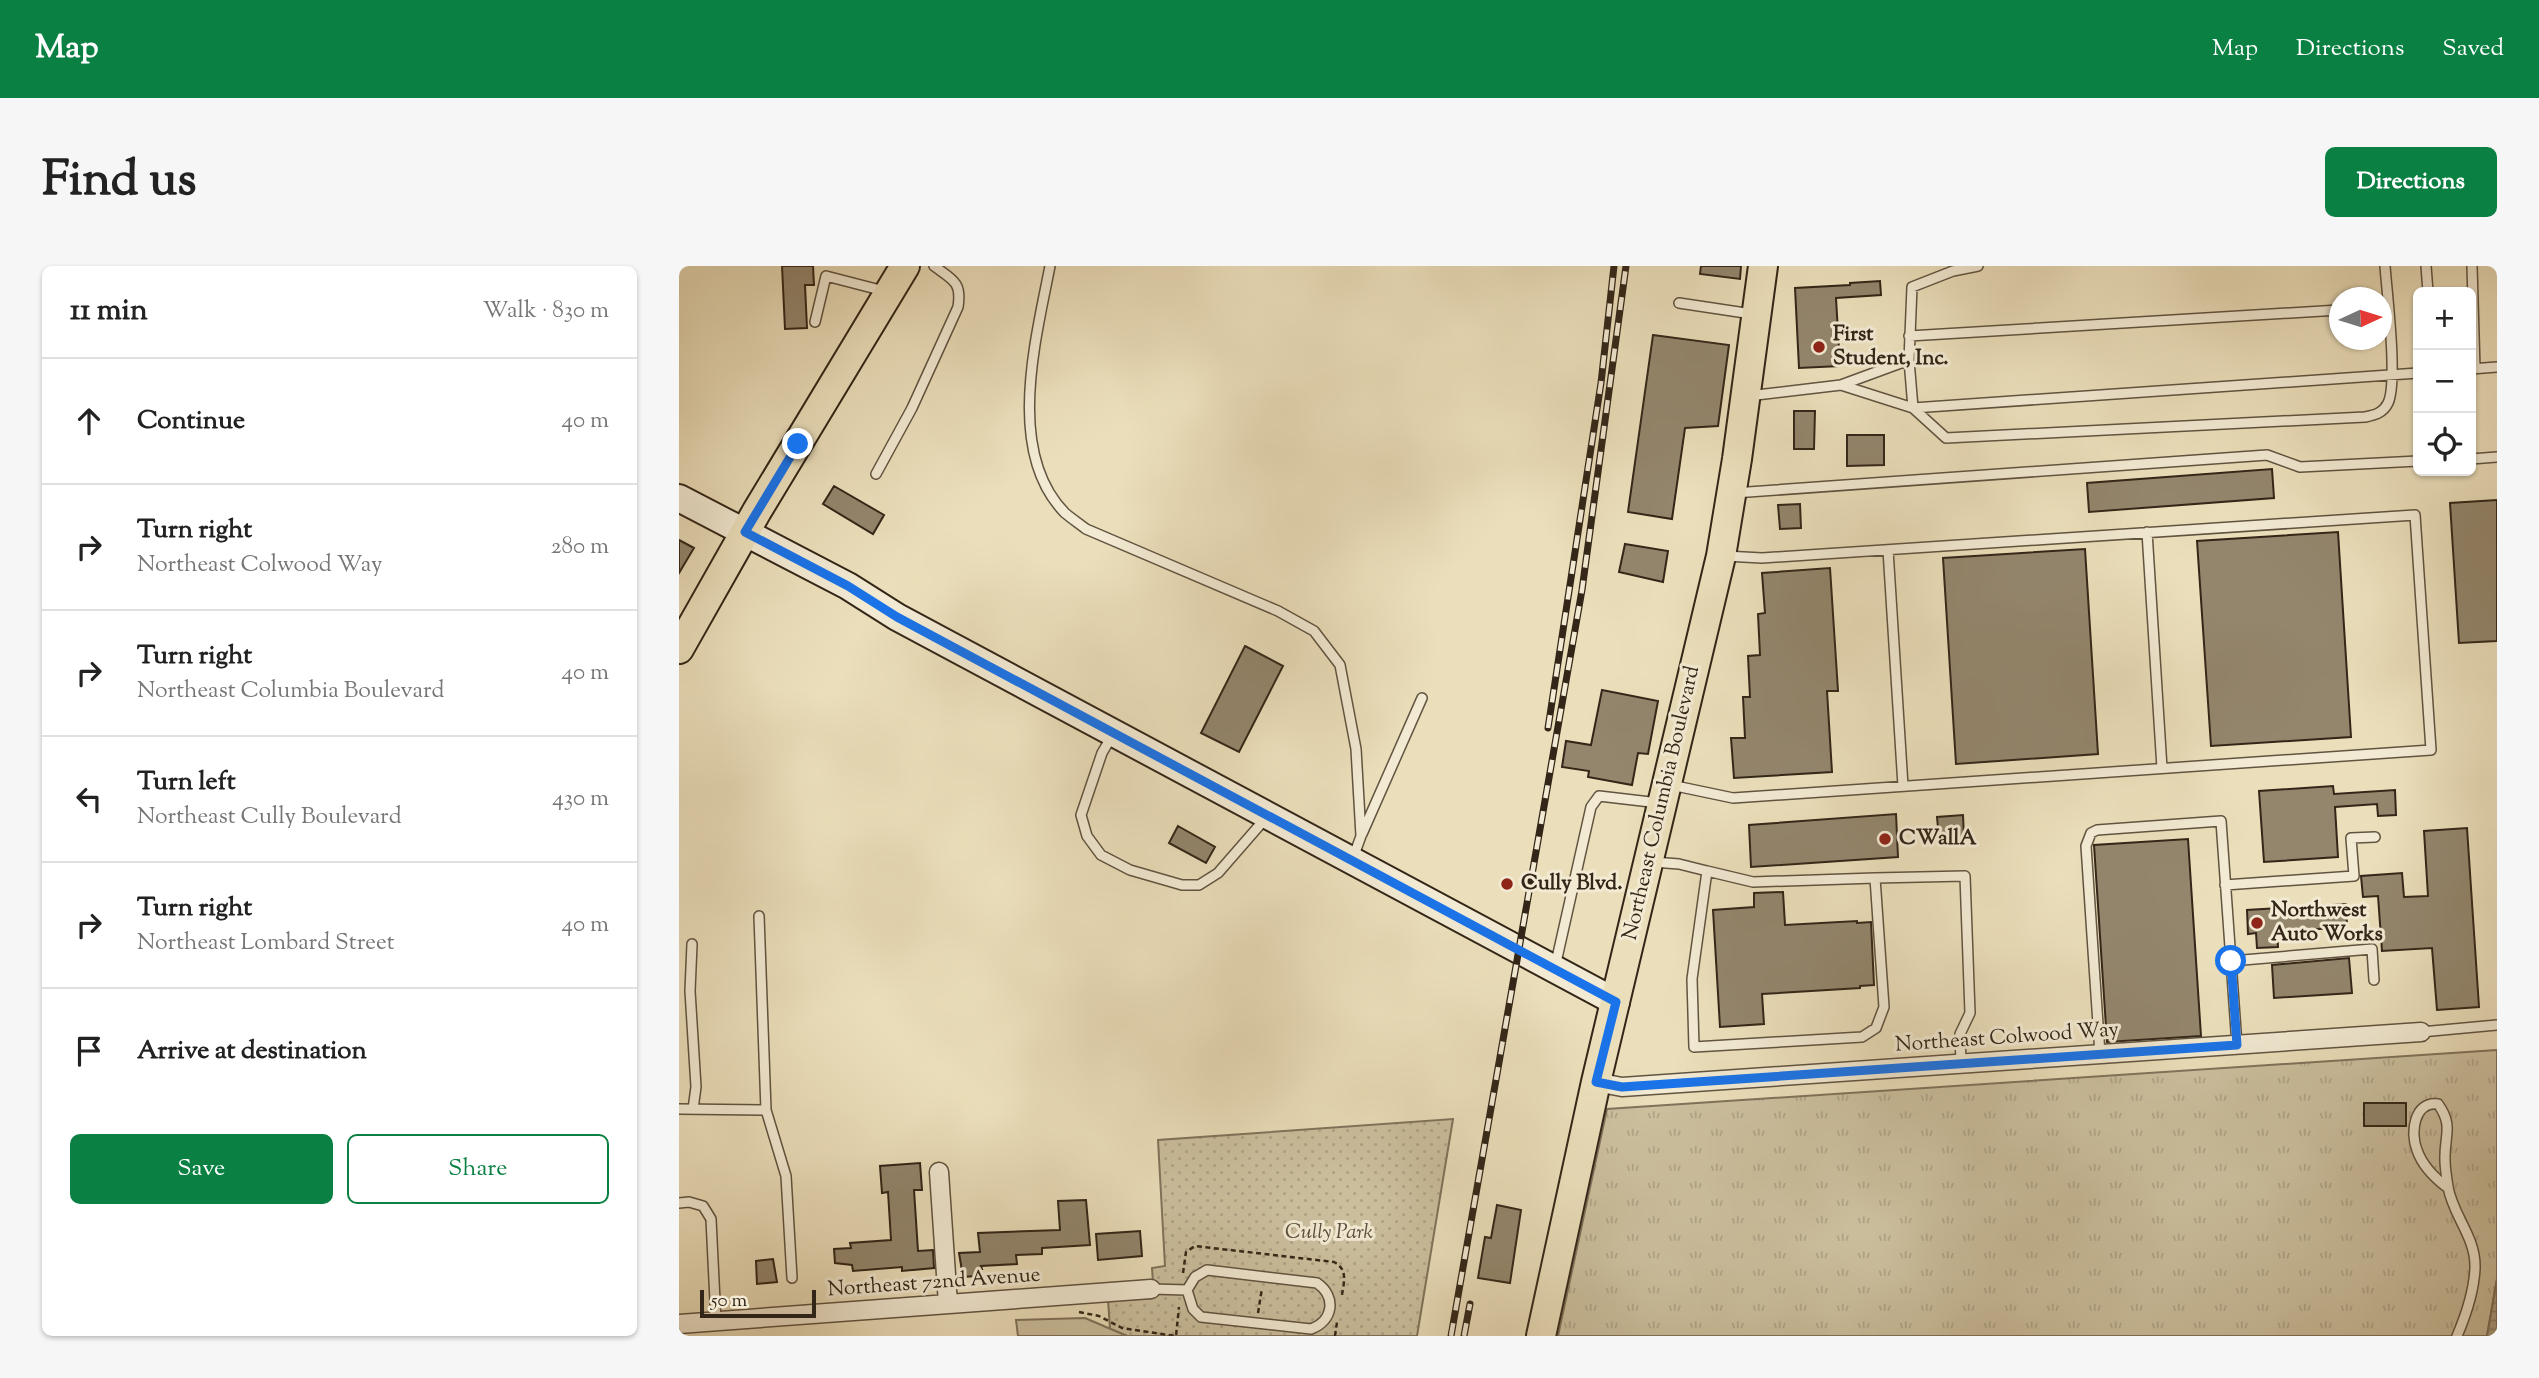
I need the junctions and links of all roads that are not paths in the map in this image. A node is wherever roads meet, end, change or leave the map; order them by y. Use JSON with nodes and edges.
{"nodes":[{"id":1,"x":905,"y":266,"type":"edge"},
{"id":2,"x":935,"y":266,"type":"edge"},
{"id":3,"x":1050,"y":266,"type":"edge"},
{"id":4,"x":1763,"y":266,"type":"edge"},
{"id":5,"x":1978,"y":266,"type":"edge"},
{"id":6,"x":2385,"y":266,"type":"edge"},
{"id":7,"x":2426,"y":266,"type":"edge"},
{"id":8,"x":2472,"y":266,"type":"edge"},
{"id":9,"x":2385,"y":287,"type":"edge"},
{"id":10,"x":2428,"y":287,"type":"edge"},
{"id":11,"x":889,"y":293,"type":"junction"},
{"id":12,"x":1679,"y":303,"type":"dead end"},
{"id":13,"x":2329,"y":311,"type":"edge"},
{"id":14,"x":1757,"y":315,"type":"junction"},
{"id":15,"x":815,"y":322,"type":"dead end"},
{"id":16,"x":1909,"y":335,"type":"junction"},
{"id":17,"x":2389,"y":350,"type":"edge"},
{"id":18,"x":2473,"y":350,"type":"edge"},
{"id":19,"x":1909,"y":360,"type":"junction"},
{"id":20,"x":2497,"y":367,"type":"edge"},
{"id":21,"x":2476,"y":369,"type":"edge"},
{"id":22,"x":2413,"y":373,"type":"edge"},
{"id":23,"x":2392,"y":375,"type":"junction"},
{"id":24,"x":1841,"y":385,"type":"junction"},
{"id":25,"x":1746,"y":396,"type":"junction"},
{"id":26,"x":1913,"y":408,"type":"junction"},
{"id":27,"x":2497,"y":457,"type":"edge"},
{"id":28,"x":2476,"y":458,"type":"edge"},
{"id":29,"x":2413,"y":461,"type":"edge"},
{"id":30,"x":876,"y":474,"type":"dead end"},
{"id":31,"x":1732,"y":493,"type":"junction"},
{"id":32,"x":679,"y":498,"type":"edge"},
{"id":33,"x":745,"y":532,"type":"junction"},
{"id":34,"x":2147,"y":533,"type":"junction"},
{"id":35,"x":1888,"y":550,"type":"junction"},
{"id":36,"x":1720,"y":556,"type":"junction"},
{"id":37,"x":679,"y":649,"type":"edge"},
{"id":38,"x":1422,"y":698,"type":"dead end"},
{"id":39,"x":1115,"y":732,"type":"junction"},
{"id":40,"x":2162,"y":768,"type":"junction"},
{"id":41,"x":1903,"y":786,"type":"junction"},
{"id":42,"x":1664,"y":794,"type":"junction"},
{"id":43,"x":1269,"y":815,"type":"junction"},
{"id":44,"x":2375,"y":837,"type":"dead end"},
{"id":45,"x":1357,"y":848,"type":"junction"},
{"id":46,"x":1647,"y":861,"type":"junction"},
{"id":47,"x":1707,"y":871,"type":"junction"},
{"id":48,"x":1875,"y":878,"type":"junction"},
{"id":49,"x":2225,"y":885,"type":"junction"},
{"id":50,"x":759,"y":916,"type":"dead end"},
{"id":51,"x":692,"y":944,"type":"dead end"},
{"id":52,"x":2231,"y":961,"type":"junction"},
{"id":53,"x":1554,"y":968,"type":"junction"},
{"id":54,"x":2374,"y":980,"type":"dead end"},
{"id":55,"x":679,"y":990,"type":"edge"},
{"id":56,"x":690,"y":991,"type":"junction"},
{"id":57,"x":1616,"y":1002,"type":"junction"},
{"id":58,"x":2497,"y":1025,"type":"edge"},
{"id":59,"x":2421,"y":1032,"type":"joint"},
{"id":60,"x":2237,"y":1045,"type":"junction"},
{"id":61,"x":2099,"y":1054,"type":"junction"},
{"id":62,"x":1961,"y":1063,"type":"junction"},
{"id":63,"x":1596,"y":1082,"type":"junction"},
{"id":64,"x":679,"y":1109,"type":"edge"},
{"id":65,"x":694,"y":1109,"type":"junction"},
{"id":66,"x":766,"y":1110,"type":"junction"},
{"id":67,"x":939,"y":1171,"type":"dead end"},
{"id":68,"x":2448,"y":1188,"type":"junction"},
{"id":69,"x":679,"y":1203,"type":"edge"},
{"id":70,"x":792,"y":1278,"type":"dead end"},
{"id":71,"x":1151,"y":1289,"type":"joint"},
{"id":72,"x":1184,"y":1290,"type":"junction"},
{"id":73,"x":948,"y":1304,"type":"junction"},
{"id":74,"x":679,"y":1324,"type":"edge"},
{"id":75,"x":706,"y":1327,"type":"edge"},
{"id":76,"x":1541,"y":1336,"type":"edge"},
{"id":77,"x":2457,"y":1336,"type":"edge"}],
"edges":[{"from":1,"to":11,"type":"main road"},
{"from":2,"to":30,"type":"lane"},
{"from":3,"to":45,"type":"lane"},
{"from":4,"to":14,"type":"main road","name":"Northeast Columbia Boulevard"},
{"from":5,"to":16,"type":"lane"},
{"from":6,"to":9,"type":"lane"},
{"from":7,"to":10,"type":"lane"},
{"from":8,"to":18,"type":"lane"},
{"from":11,"to":15,"type":"lane"},
{"from":11,"to":33,"type":"main road"},
{"from":12,"to":14,"type":"lane"},
{"from":13,"to":16,"type":"lane"},
{"from":14,"to":25,"type":"main road","name":"Northeast Columbia Boulevard"},
{"from":16,"to":19,"type":"lane"},
{"from":17,"to":23,"type":"lane"},
{"from":19,"to":24,"type":"lane"},
{"from":19,"to":26,"type":"lane"},
{"from":20,"to":21,"type":"lane"},
{"from":22,"to":23,"type":"lane"},
{"from":23,"to":26,"type":"lane"},
{"from":23,"to":26,"type":"lane"},
{"from":24,"to":25,"type":"lane"},
{"from":24,"to":26,"type":"lane"},
{"from":25,"to":31,"type":"main road","name":"Northeast Columbia Boulevard"},
{"from":27,"to":28,"type":"lane"},
{"from":29,"to":31,"type":"lane"},
{"from":31,"to":36,"type":"main road","name":"Northeast Columbia Boulevard"},
{"from":32,"to":33,"type":"street"},
{"from":33,"to":37,"type":"main road"},
{"from":33,"to":39,"type":"street"},
{"from":34,"to":35,"type":"lane"},
{"from":34,"to":40,"type":"lane"},
{"from":34,"to":40,"type":"lane"},
{"from":35,"to":36,"type":"lane"},
{"from":35,"to":41,"type":"lane"},
{"from":36,"to":42,"type":"main road","name":"Northeast Columbia Boulevard"},
{"from":38,"to":45,"type":"lane"},
{"from":39,"to":43,"type":"street"},
{"from":39,"to":43,"type":"lane"},
{"from":40,"to":41,"type":"lane"},
{"from":41,"to":42,"type":"lane"},
{"from":42,"to":46,"type":"main road","name":"Northeast Columbia Boulevard"},
{"from":42,"to":53,"type":"lane"},
{"from":43,"to":45,"type":"street"},
{"from":44,"to":49,"type":"lane"},
{"from":45,"to":53,"type":"street"},
{"from":46,"to":47,"type":"lane"},
{"from":46,"to":57,"type":"main road","name":"Northeast Columbia Boulevard"},
{"from":47,"to":48,"type":"lane"},
{"from":47,"to":48,"type":"lane"},
{"from":48,"to":62,"type":"lane"},
{"from":49,"to":52,"type":"lane"},
{"from":49,"to":61,"type":"lane"},
{"from":50,"to":66,"type":"lane"},
{"from":51,"to":56,"type":"lane"},
{"from":52,"to":54,"type":"lane"},
{"from":52,"to":60,"type":"lane"},
{"from":53,"to":57,"type":"street"},
{"from":55,"to":56,"type":"lane"},
{"from":56,"to":65,"type":"lane"},
{"from":57,"to":63,"type":"main road","name":"Northeast Columbia Boulevard"},
{"from":58,"to":59,"type":"lane"},
{"from":59,"to":60,"type":"street","name":"Northeast Colwood Way"},
{"from":60,"to":61,"type":"street","name":"Northeast Colwood Way"},
{"from":61,"to":62,"type":"street","name":"Northeast Colwood Way"},
{"from":62,"to":63,"type":"street","name":"Northeast Colwood Way"},
{"from":63,"to":76,"type":"main road","name":"Northeast Columbia Boulevard"},
{"from":64,"to":65,"type":"lane"},
{"from":65,"to":66,"type":"lane"},
{"from":66,"to":70,"type":"lane"},
{"from":67,"to":73,"type":"street"},
{"from":68,"to":68,"type":"lane"},
{"from":68,"to":77,"type":"lane"},
{"from":69,"to":75,"type":"lane"},
{"from":71,"to":72,"type":"lane"},
{"from":71,"to":73,"type":"street","name":"Northeast 72nd Avenue"},
{"from":72,"to":72,"type":"lane"},
{"from":73,"to":75,"type":"street","name":"Northeast 72nd Avenue"},
{"from":74,"to":75,"type":"street","name":"Northeast 72nd Avenue"}]}
